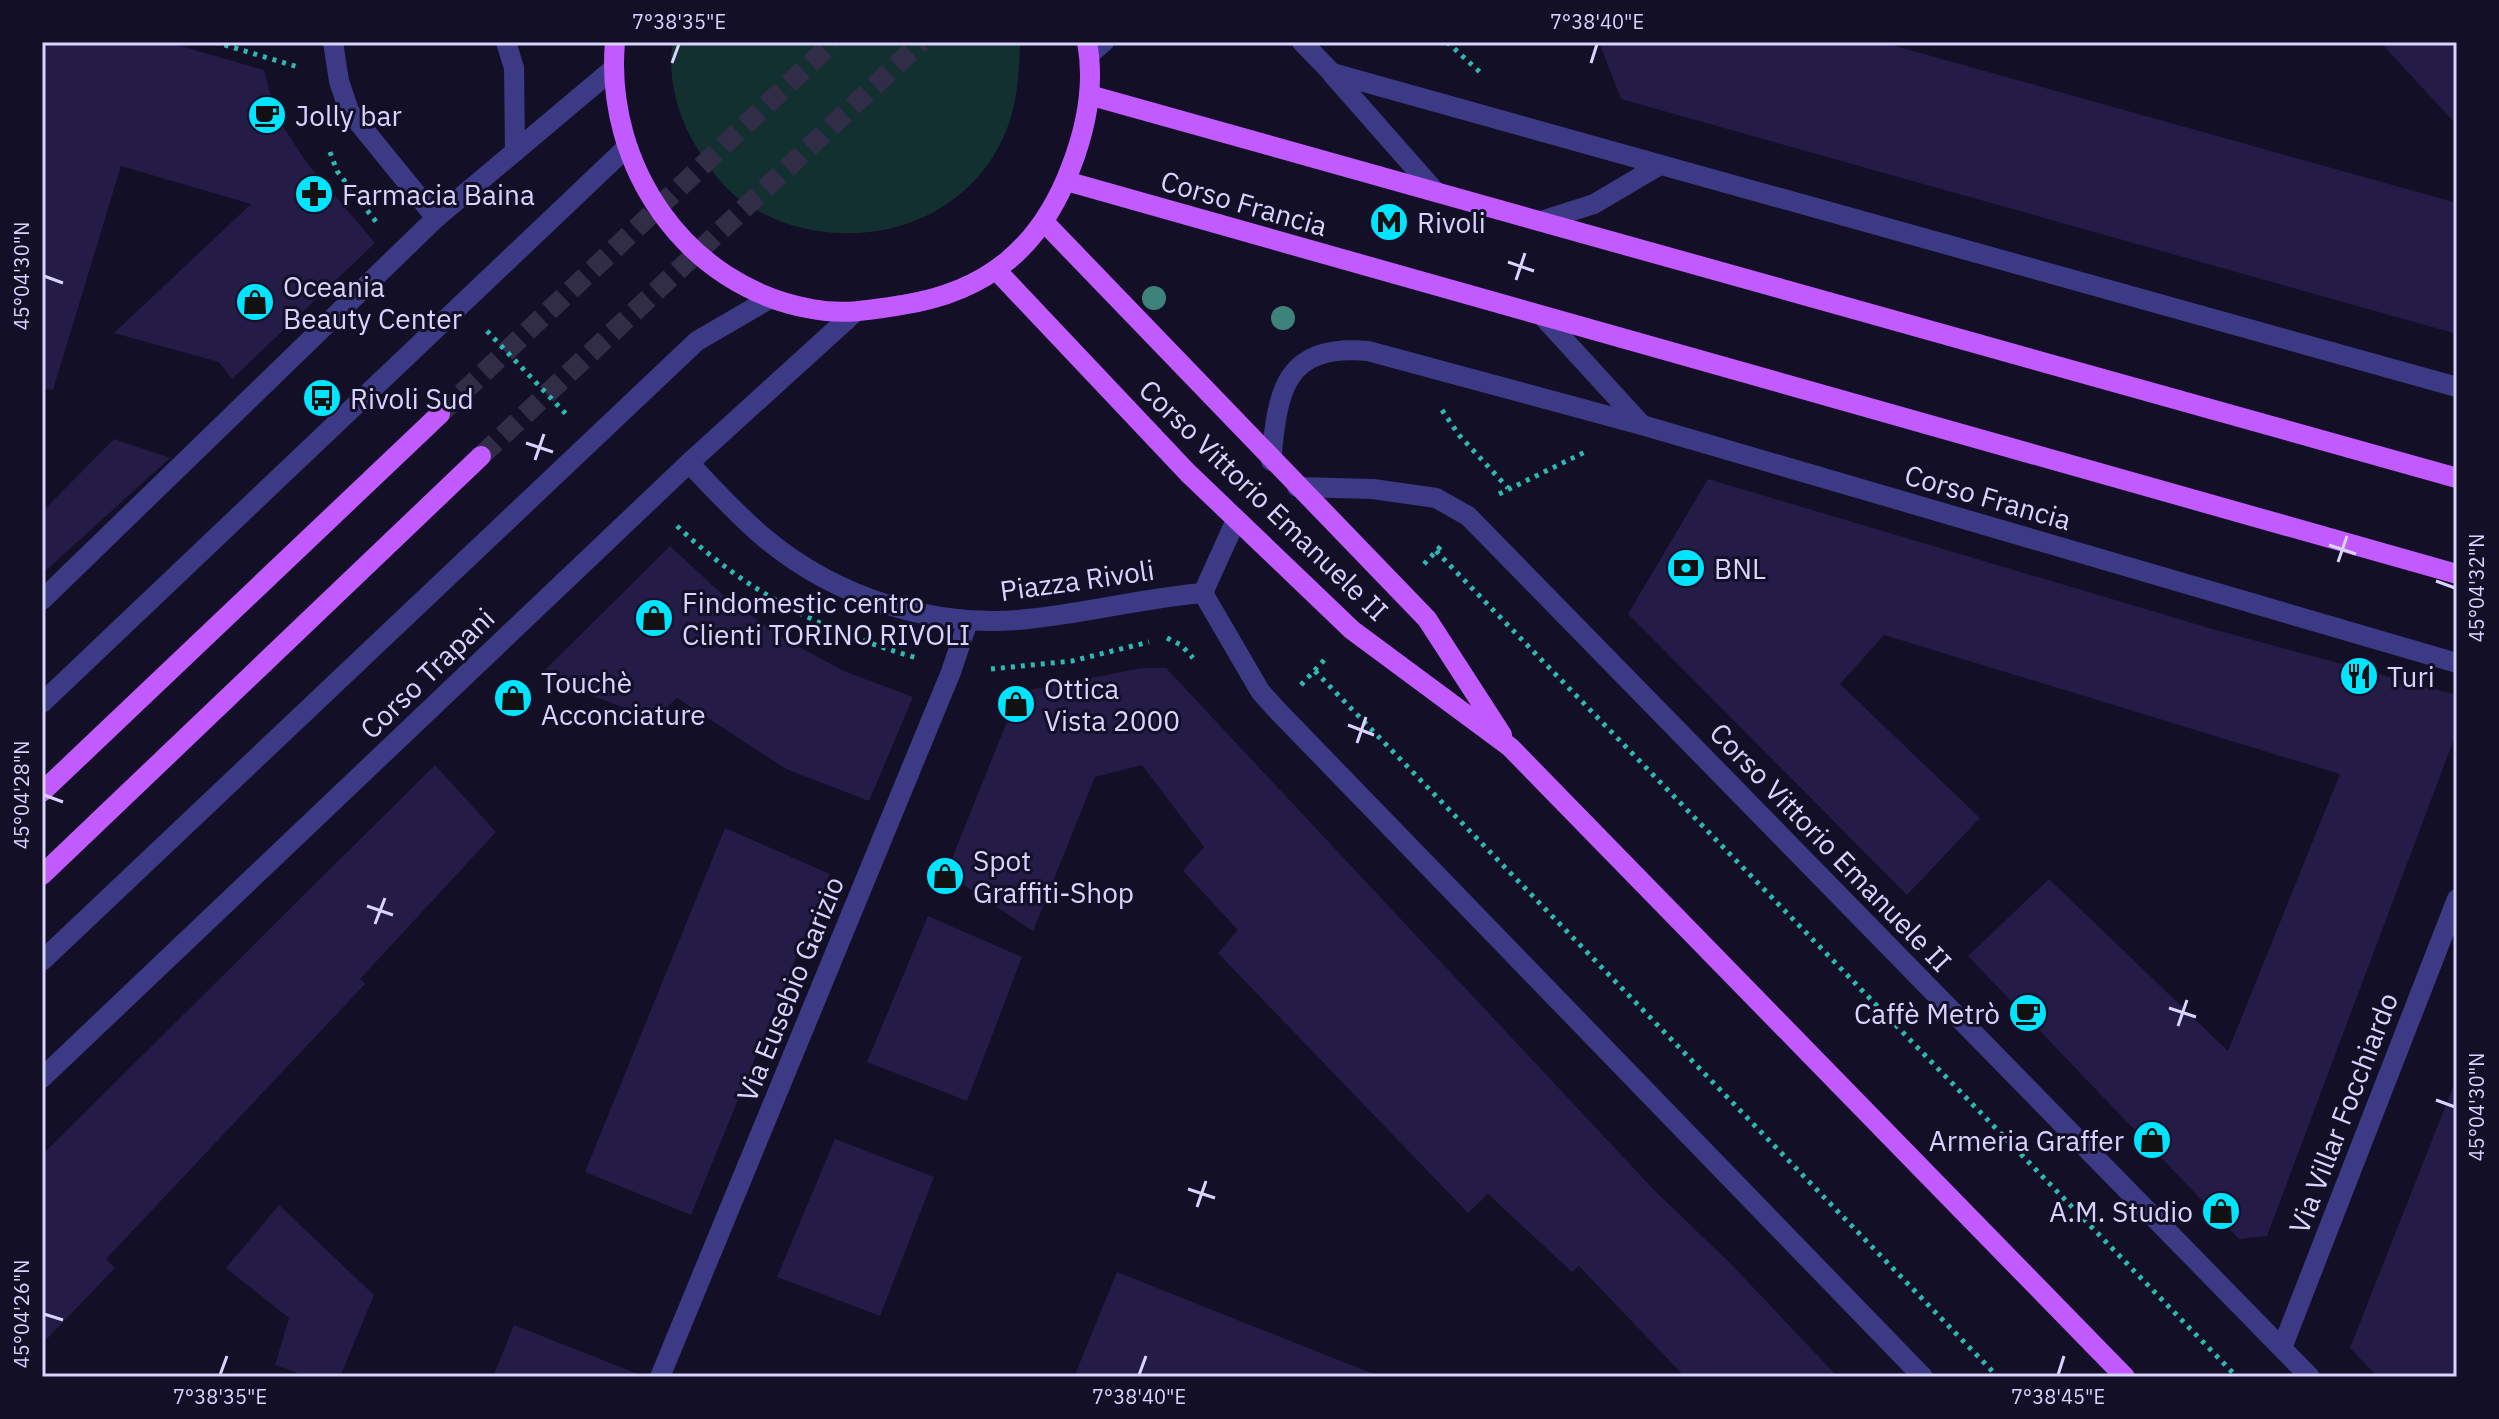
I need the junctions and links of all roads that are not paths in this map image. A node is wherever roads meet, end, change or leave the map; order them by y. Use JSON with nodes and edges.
{"nodes":[{"id":1,"x":333,"y":42,"type":"edge"},
{"id":2,"x":506,"y":42,"type":"edge"},
{"id":3,"x":614,"y":42,"type":"edge"},
{"id":4,"x":1302,"y":42,"type":"edge"},
{"id":5,"x":1094,"y":46,"type":"edge"},
{"id":6,"x":613,"y":69,"type":"junction"},
{"id":7,"x":1332,"y":73,"type":"junction"},
{"id":8,"x":1089,"y":95,"type":"junction"},
{"id":9,"x":625,"y":149,"type":"junction"},
{"id":10,"x":515,"y":152,"type":"junction"},
{"id":11,"x":1660,"y":165,"type":"junction"},
{"id":12,"x":1066,"y":181,"type":"junction"},
{"id":13,"x":1435,"y":191,"type":"junction"},
{"id":14,"x":436,"y":218,"type":"junction"},
{"id":15,"x":1541,"y":221,"type":"junction"},
{"id":16,"x":1045,"y":223,"type":"junction"},
{"id":17,"x":998,"y":272,"type":"junction"},
{"id":18,"x":771,"y":298,"type":"junction"},
{"id":19,"x":854,"y":313,"type":"junction"},
{"id":20,"x":1545,"y":319,"type":"junction"},
{"id":21,"x":2457,"y":387,"type":"edge"},
{"id":22,"x":440,"y":414,"type":"tunnel mouth"},
{"id":23,"x":1642,"y":425,"type":"junction"},
{"id":24,"x":481,"y":456,"type":"tunnel mouth"},
{"id":25,"x":1271,"y":461,"type":"junction"},
{"id":26,"x":689,"y":463,"type":"junction"},
{"id":27,"x":2457,"y":478,"type":"edge"},
{"id":28,"x":1297,"y":487,"type":"junction"},
{"id":29,"x":1236,"y":520,"type":"junction"},
{"id":30,"x":2457,"y":574,"type":"edge"},
{"id":31,"x":1203,"y":593,"type":"junction"},
{"id":32,"x":42,"y":600,"type":"edge"},
{"id":33,"x":968,"y":621,"type":"junction"},
{"id":34,"x":2457,"y":663,"type":"edge"},
{"id":35,"x":42,"y":703,"type":"edge"},
{"id":36,"x":1510,"y":747,"type":"junction"},
{"id":37,"x":42,"y":792,"type":"edge"},
{"id":38,"x":42,"y":875,"type":"edge"},
{"id":39,"x":2457,"y":899,"type":"edge"},
{"id":40,"x":42,"y":961,"type":"edge"},
{"id":41,"x":42,"y":1078,"type":"edge"},
{"id":42,"x":2282,"y":1348,"type":"junction"},
{"id":43,"x":660,"y":1377,"type":"edge"},
{"id":44,"x":1923,"y":1377,"type":"edge"},
{"id":45,"x":2125,"y":1377,"type":"edge"},
{"id":46,"x":2310,"y":1377,"type":"edge"}],
"edges":[{"from":1,"to":14,"type":"street"},
{"from":2,"to":10,"type":"street"},
{"from":3,"to":6,"type":"main road"},
{"from":4,"to":7,"type":"street"},
{"from":5,"to":8,"type":"main road"},
{"from":6,"to":9,"type":"main road"},
{"from":6,"to":10,"type":"street"},
{"from":7,"to":11,"type":"street"},
{"from":7,"to":13,"type":"street"},
{"from":8,"to":12,"type":"main road"},
{"from":8,"to":13,"type":"main road"},
{"from":9,"to":18,"type":"main road"},
{"from":9,"to":35,"type":"street"},
{"from":10,"to":14,"type":"street"},
{"from":11,"to":15,"type":"street"},
{"from":11,"to":21,"type":"street"},
{"from":12,"to":16,"type":"main road"},
{"from":12,"to":20,"type":"main road","name":"Corso Francia"},
{"from":13,"to":15,"type":"main road"},
{"from":14,"to":32,"type":"street"},
{"from":15,"to":27,"type":"main road"},
{"from":16,"to":17,"type":"main road"},
{"from":16,"to":25,"type":"main road","name":"Corso Vittorio Emanuele II"},
{"from":17,"to":19,"type":"main road"},
{"from":17,"to":29,"type":"main road","name":"Corso Vittorio Emanuele II"},
{"from":18,"to":19,"type":"main road"},
{"from":18,"to":40,"type":"street","name":"Corso Trapani"},
{"from":19,"to":26,"type":"street","name":"Corso Trapani"},
{"from":20,"to":23,"type":"street"},
{"from":20,"to":30,"type":"main road","name":"Corso Francia"},
{"from":22,"to":37,"type":"main road"},
{"from":23,"to":25,"type":"street"},
{"from":23,"to":34,"type":"street","name":"Corso Francia"},
{"from":24,"to":38,"type":"main road"},
{"from":25,"to":28,"type":"main road","name":"Corso Vittorio Emanuele II"},
{"from":26,"to":33,"type":"street","name":"Piazza Rivoli"},
{"from":26,"to":41,"type":"street","name":"Corso Trapani"},
{"from":28,"to":36,"type":"main road","name":"Corso Vittorio Emanuele II"},
{"from":28,"to":42,"type":"street","name":"Corso Vittorio Emanuele II"},
{"from":29,"to":31,"type":"street"},
{"from":29,"to":36,"type":"main road","name":"Corso Vittorio Emanuele II"},
{"from":31,"to":33,"type":"street","name":"Piazza Rivoli"},
{"from":31,"to":44,"type":"street"},
{"from":33,"to":43,"type":"street","name":"Via Eusebio Garizio"},
{"from":36,"to":45,"type":"main road","name":"Corso Vittorio Emanuele II"},
{"from":39,"to":42,"type":"street","name":"Via Villar Focchiardo"},
{"from":42,"to":46,"type":"street","name":"Corso Vittorio Emanuele II"}]}
